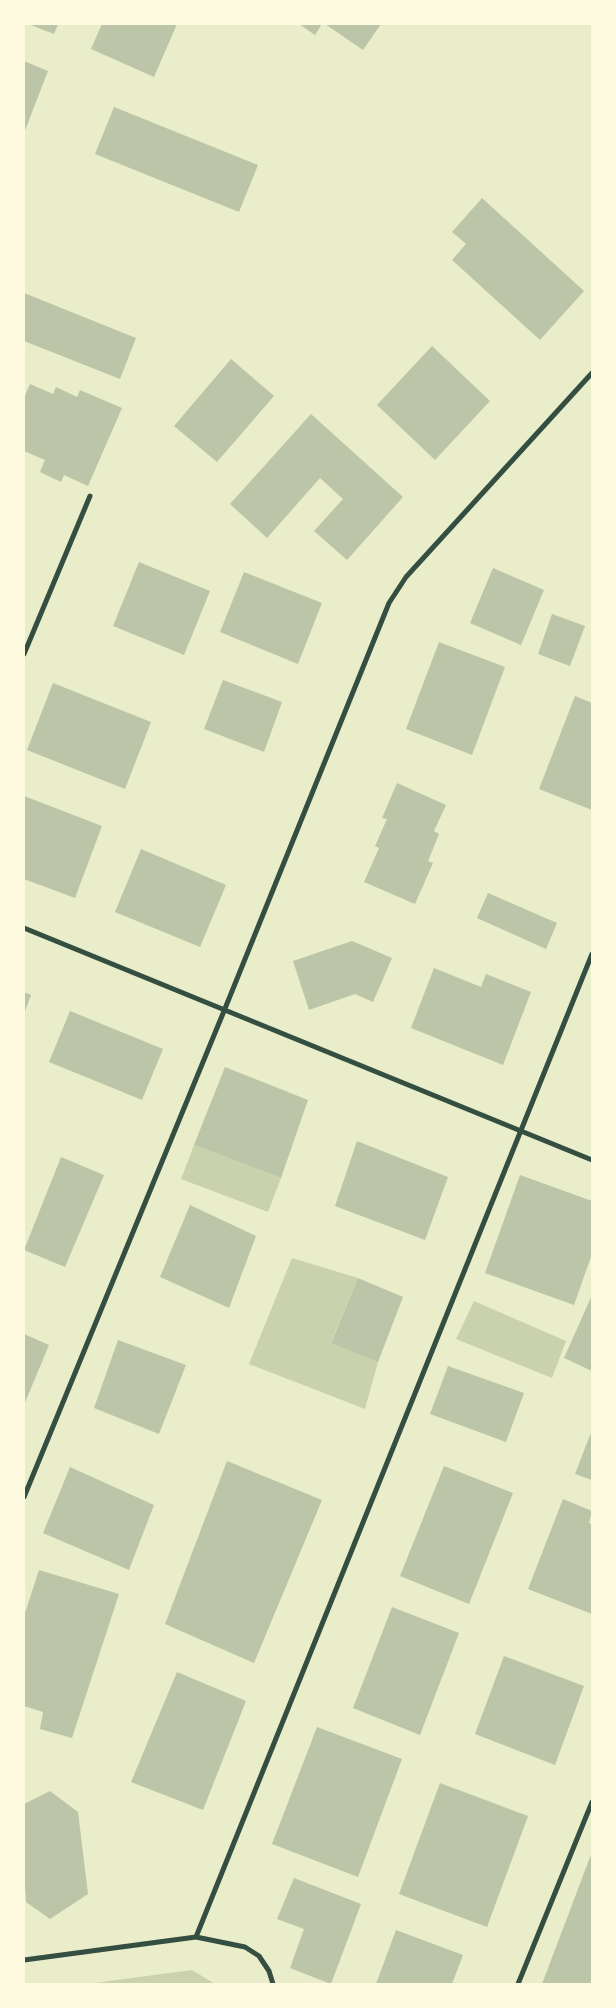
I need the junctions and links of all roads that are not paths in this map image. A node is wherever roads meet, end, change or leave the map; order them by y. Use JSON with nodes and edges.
{"nodes":[{"id":1,"x":592,"y":373,"type":"edge"},
{"id":2,"x":90,"y":496,"type":"dead end"},
{"id":3,"x":24,"y":654,"type":"edge"},
{"id":4,"x":24,"y":928,"type":"edge"},
{"id":5,"x":592,"y":954,"type":"edge"},
{"id":6,"x":224,"y":1011,"type":"junction"},
{"id":7,"x":521,"y":1131,"type":"junction"},
{"id":8,"x":592,"y":1160,"type":"edge"},
{"id":9,"x":24,"y":1497,"type":"edge"},
{"id":10,"x":592,"y":1802,"type":"edge"},
{"id":11,"x":196,"y":1938,"type":"junction"},
{"id":12,"x":24,"y":1960,"type":"edge"},
{"id":13,"x":273,"y":1984,"type":"edge"},
{"id":14,"x":518,"y":1984,"type":"edge"}],
"edges":[{"from":1,"to":6,"type":"street"},
{"from":2,"to":3,"type":"street"},
{"from":4,"to":6,"type":"street"},
{"from":5,"to":7,"type":"street"},
{"from":6,"to":7,"type":"street"},
{"from":6,"to":9,"type":"street"},
{"from":7,"to":8,"type":"street"},
{"from":7,"to":11,"type":"street"},
{"from":10,"to":14,"type":"street"},
{"from":11,"to":12,"type":"street"},
{"from":11,"to":13,"type":"street"}]}
